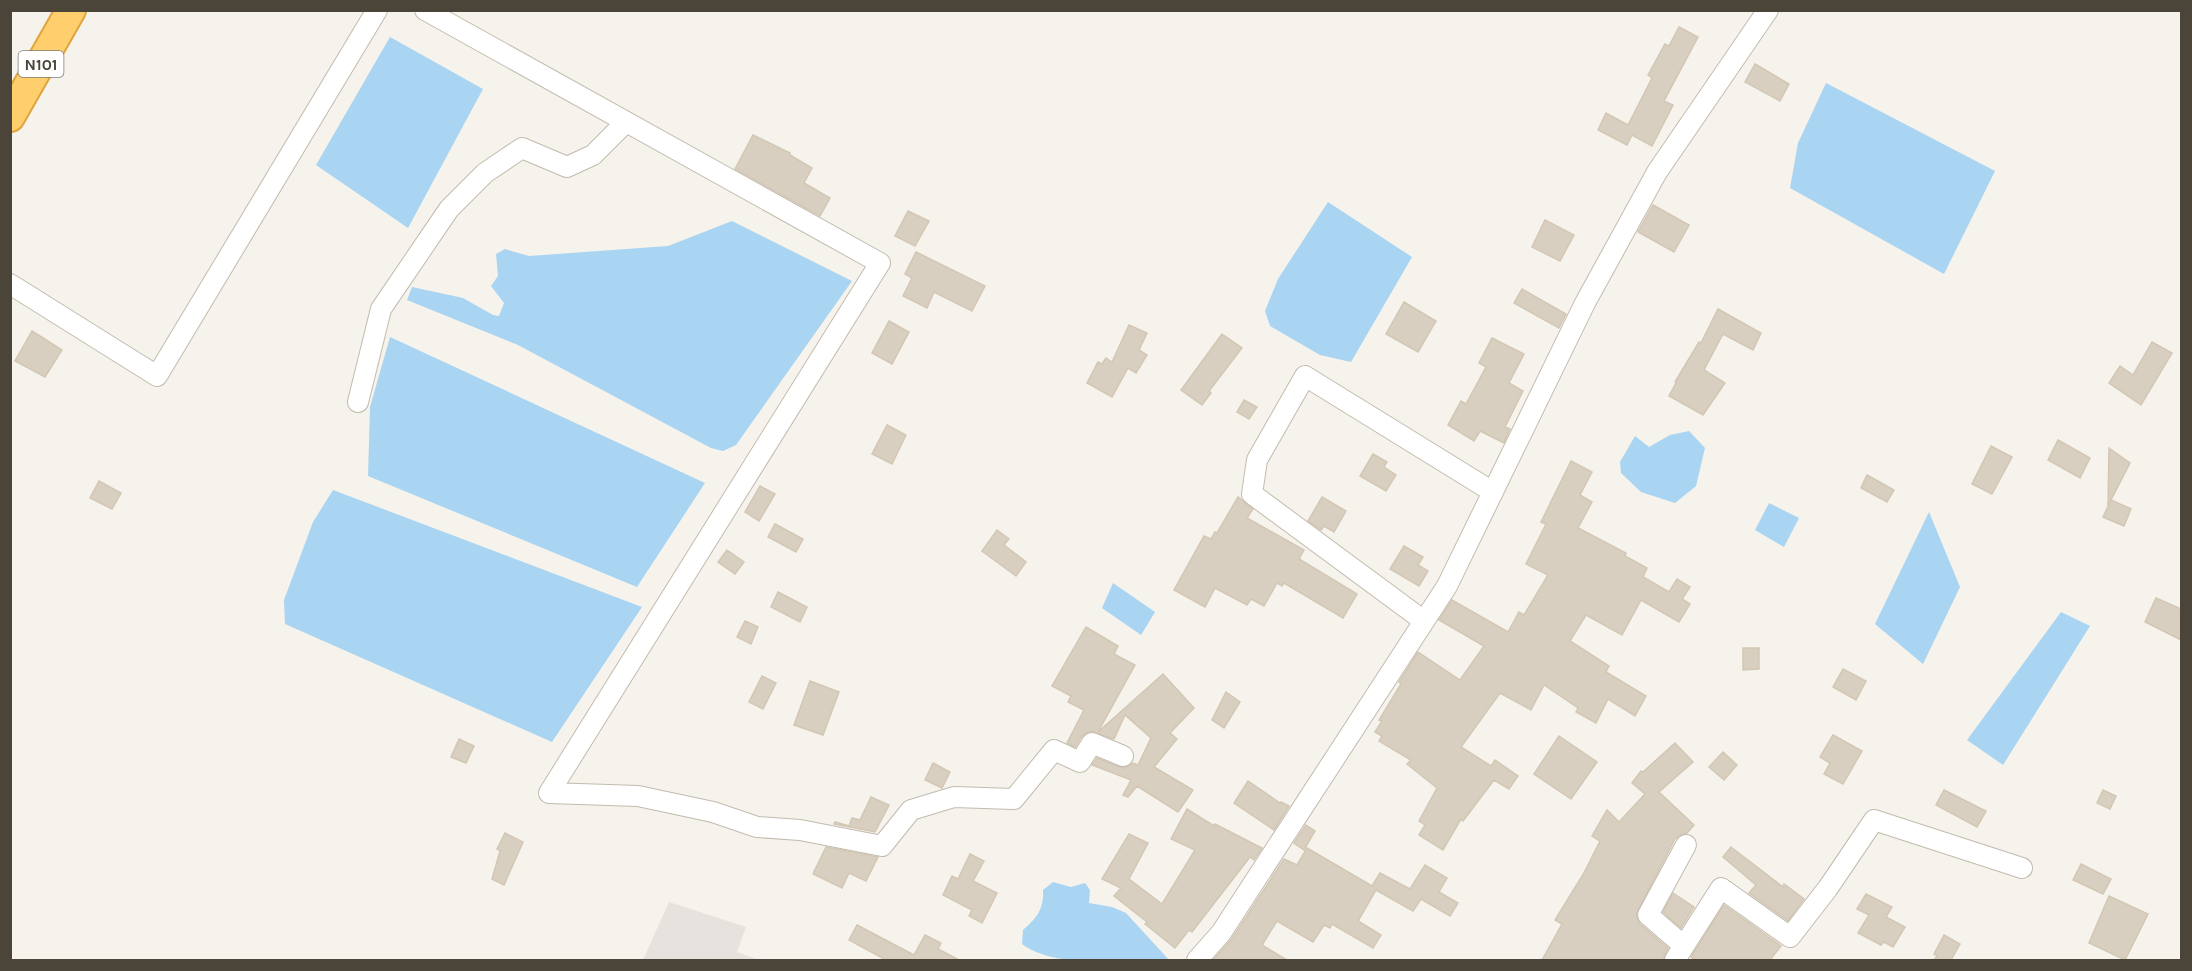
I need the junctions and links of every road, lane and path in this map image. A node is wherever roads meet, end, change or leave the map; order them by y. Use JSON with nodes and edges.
{"nodes":[{"id":1,"x":71,"y":10,"type":"edge"},
{"id":2,"x":377,"y":10,"type":"edge"},
{"id":3,"x":425,"y":10,"type":"edge"},
{"id":4,"x":1767,"y":10,"type":"edge"},
{"id":5,"x":10,"y":117,"type":"edge"},
{"id":6,"x":626,"y":123,"type":"junction"},
{"id":7,"x":10,"y":284,"type":"edge"},
{"id":8,"x":358,"y":402,"type":"dead end"},
{"id":9,"x":1493,"y":492,"type":"junction"},
{"id":10,"x":1424,"y":621,"type":"junction"},
{"id":11,"x":1123,"y":756,"type":"dead end"},
{"id":12,"x":1686,"y":845,"type":"dead end"},
{"id":13,"x":2022,"y":868,"type":"dead end"},
{"id":14,"x":1679,"y":953,"type":"edge"},
{"id":15,"x":1209,"y":957,"type":"edge"}],
"edges":[{"from":1,"to":5,"type":"highway","number":"N101"},
{"from":2,"to":7,"type":"street"},
{"from":3,"to":6,"type":"street"},
{"from":4,"to":9,"type":"street"},
{"from":6,"to":8,"type":"street"},
{"from":6,"to":11,"type":"street"},
{"from":9,"to":10,"type":"street"},
{"from":9,"to":10,"type":"street"},
{"from":10,"to":15,"type":"street"},
{"from":12,"to":14,"type":"street"},
{"from":13,"to":14,"type":"street"}]}
